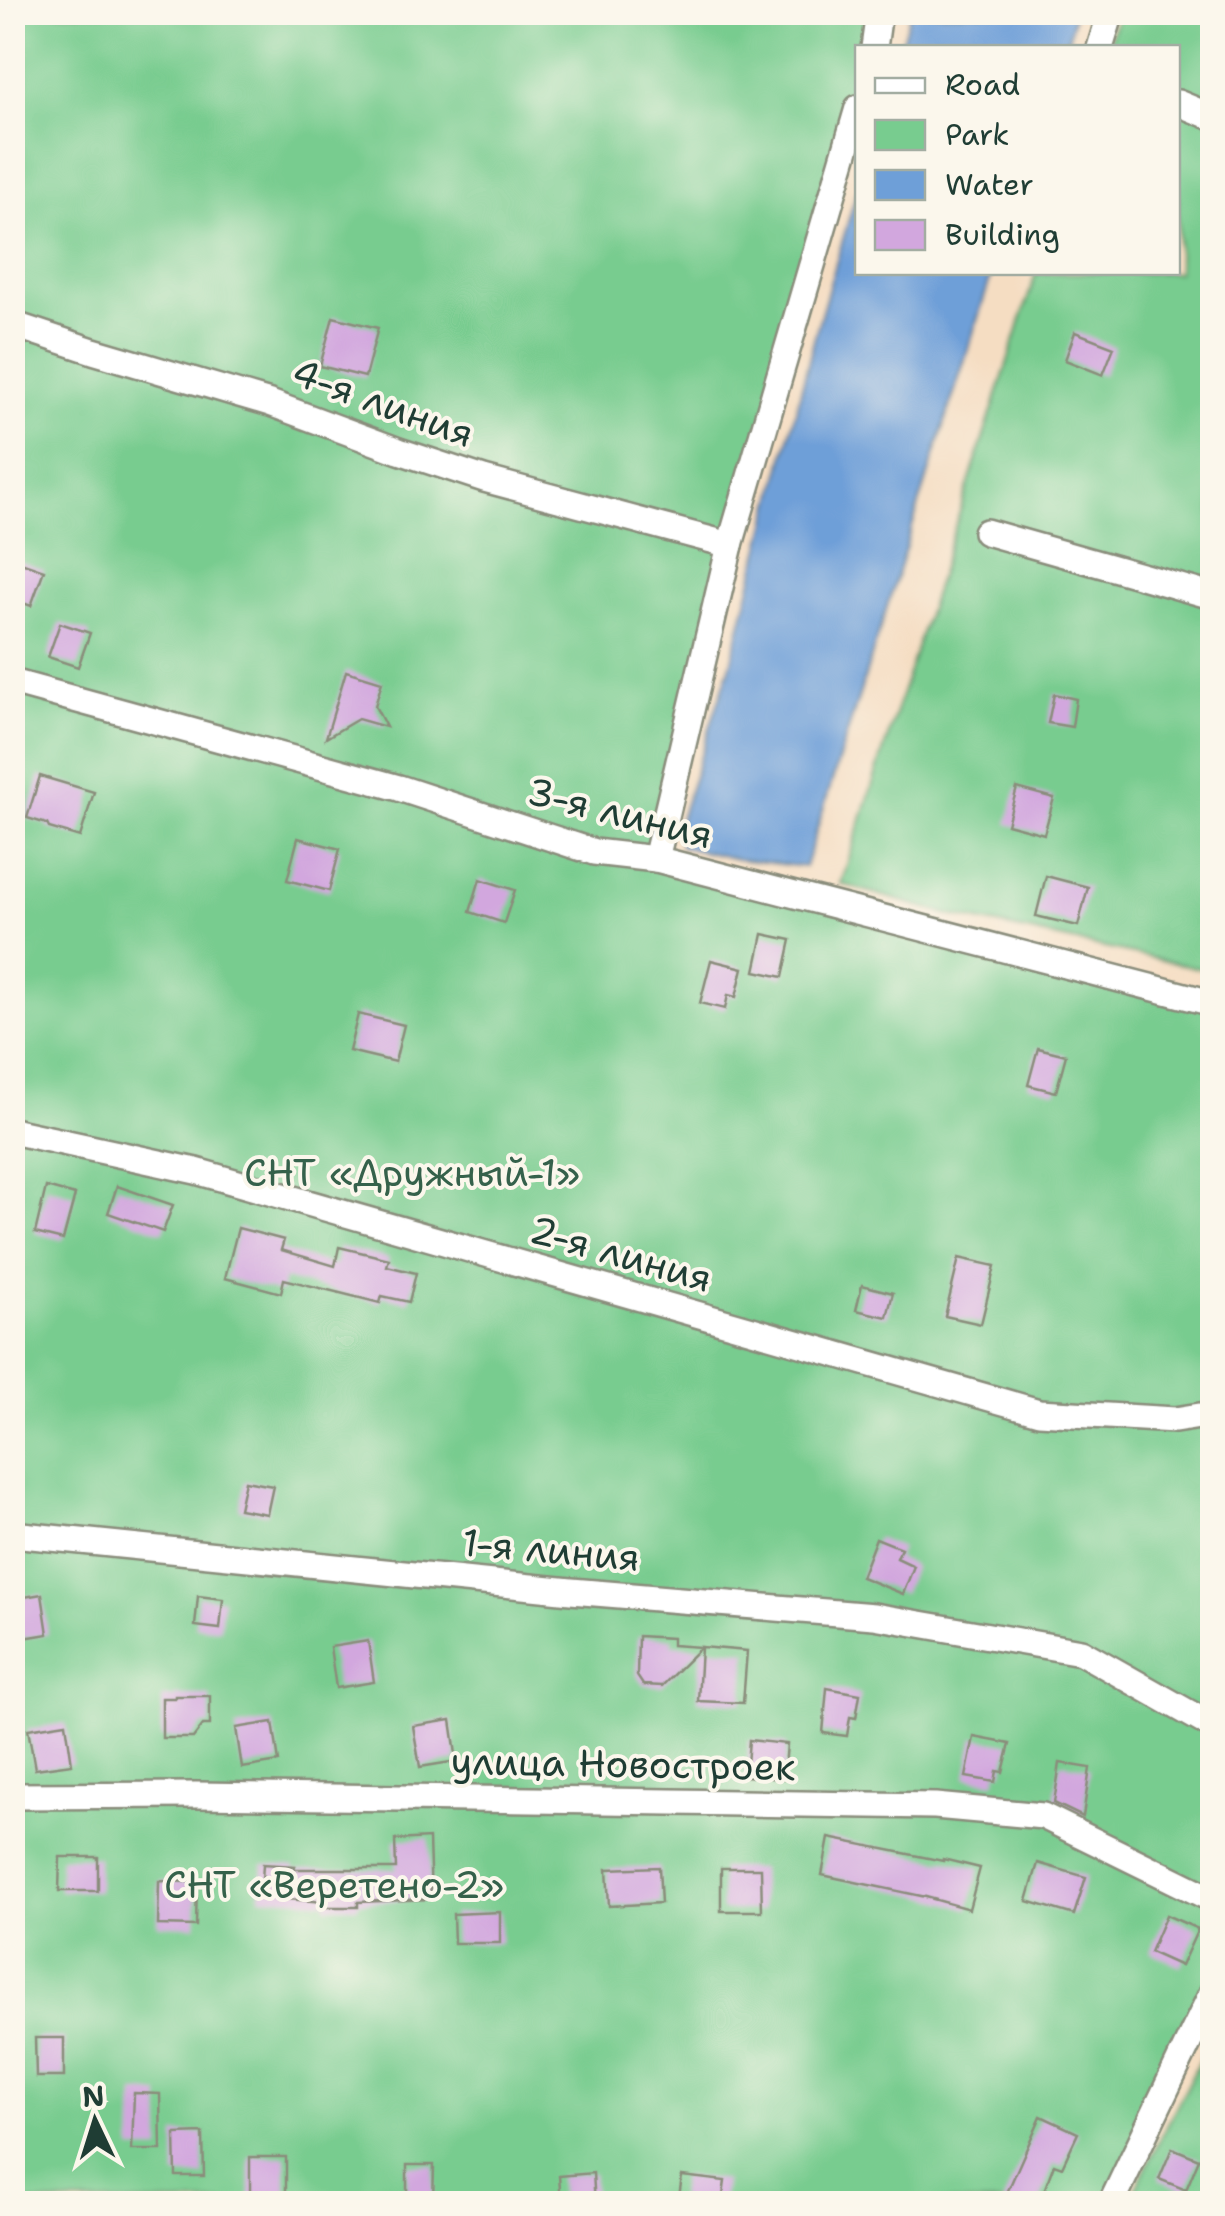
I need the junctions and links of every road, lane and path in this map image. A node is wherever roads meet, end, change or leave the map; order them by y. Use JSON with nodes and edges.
{"nodes":[{"id":1,"x":879,"y":12,"type":"edge"},
{"id":2,"x":1111,"y":12,"type":"edge"},
{"id":3,"x":874,"y":45,"type":"edge"},
{"id":4,"x":1101,"y":45,"type":"edge"},
{"id":5,"x":1180,"y":104,"type":"edge"},
{"id":6,"x":1212,"y":117,"type":"edge"},
{"id":7,"x":855,"y":118,"type":"edge"},
{"id":8,"x":12,"y":324,"type":"edge"},
{"id":9,"x":986,"y":532,"type":"dead end"},
{"id":10,"x":730,"y":545,"type":"junction"},
{"id":11,"x":1212,"y":596,"type":"edge"},
{"id":12,"x":12,"y":682,"type":"edge"},
{"id":13,"x":656,"y":860,"type":"junction"},
{"id":14,"x":1212,"y":1003,"type":"edge"},
{"id":15,"x":12,"y":1131,"type":"edge"},
{"id":16,"x":1212,"y":1414,"type":"edge"},
{"id":17,"x":12,"y":1534,"type":"edge"},
{"id":18,"x":1212,"y":1726,"type":"edge"},
{"id":19,"x":12,"y":1796,"type":"edge"},
{"id":20,"x":1212,"y":1898,"type":"edge"},
{"id":21,"x":1212,"y":1993,"type":"edge"},
{"id":22,"x":1110,"y":2204,"type":"edge"}],
"edges":[{"from":1,"to":3,"type":"street"},
{"from":2,"to":4,"type":"street"},
{"from":5,"to":6,"type":"street"},
{"from":7,"to":10,"type":"street"},
{"from":8,"to":10,"type":"street","name":"4-я линия"},
{"from":9,"to":11,"type":"street"},
{"from":10,"to":13,"type":"street"},
{"from":12,"to":13,"type":"street","name":"3-я линия"},
{"from":13,"to":14,"type":"street","name":"3-я линия"},
{"from":15,"to":16,"type":"street","name":"2-я линия"},
{"from":17,"to":18,"type":"street","name":"1-я линия"},
{"from":19,"to":20,"type":"street","name":"улица Новостроек"},
{"from":21,"to":22,"type":"street"}]}
